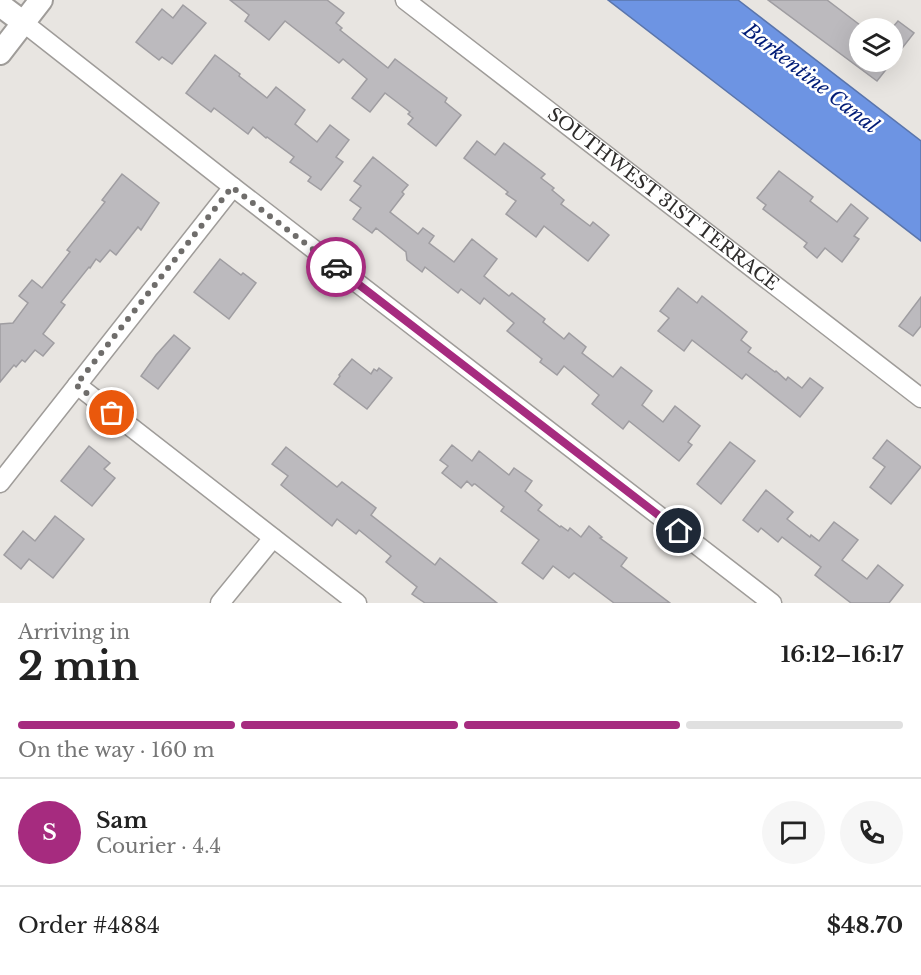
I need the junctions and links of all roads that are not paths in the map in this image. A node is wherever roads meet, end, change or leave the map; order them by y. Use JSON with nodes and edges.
{"nodes":[{"id":1,"x":41,"y":0,"type":"edge"},
{"id":2,"x":405,"y":0,"type":"edge"},
{"id":3,"x":0,"y":6,"type":"edge"},
{"id":4,"x":24,"y":23,"type":"junction"},
{"id":5,"x":0,"y":53,"type":"edge"},
{"id":6,"x":232,"y":187,"type":"junction"},
{"id":7,"x":76,"y":385,"type":"junction"},
{"id":8,"x":921,"y":398,"type":"edge"},
{"id":9,"x":0,"y":483,"type":"edge"},
{"id":10,"x":273,"y":538,"type":"junction"},
{"id":11,"x":220,"y":603,"type":"edge"},
{"id":12,"x":357,"y":603,"type":"edge"},
{"id":13,"x":772,"y":603,"type":"edge"}],
"edges":[{"from":1,"to":4,"type":"street"},
{"from":2,"to":8,"type":"street","name":"SOUTHWEST 31ST TERRACE"},
{"from":3,"to":4,"type":"street"},
{"from":4,"to":5,"type":"street"},
{"from":4,"to":6,"type":"street"},
{"from":6,"to":7,"type":"street"},
{"from":6,"to":13,"type":"street"},
{"from":7,"to":9,"type":"street"},
{"from":7,"to":10,"type":"street"},
{"from":10,"to":11,"type":"street"},
{"from":10,"to":12,"type":"street"}]}
